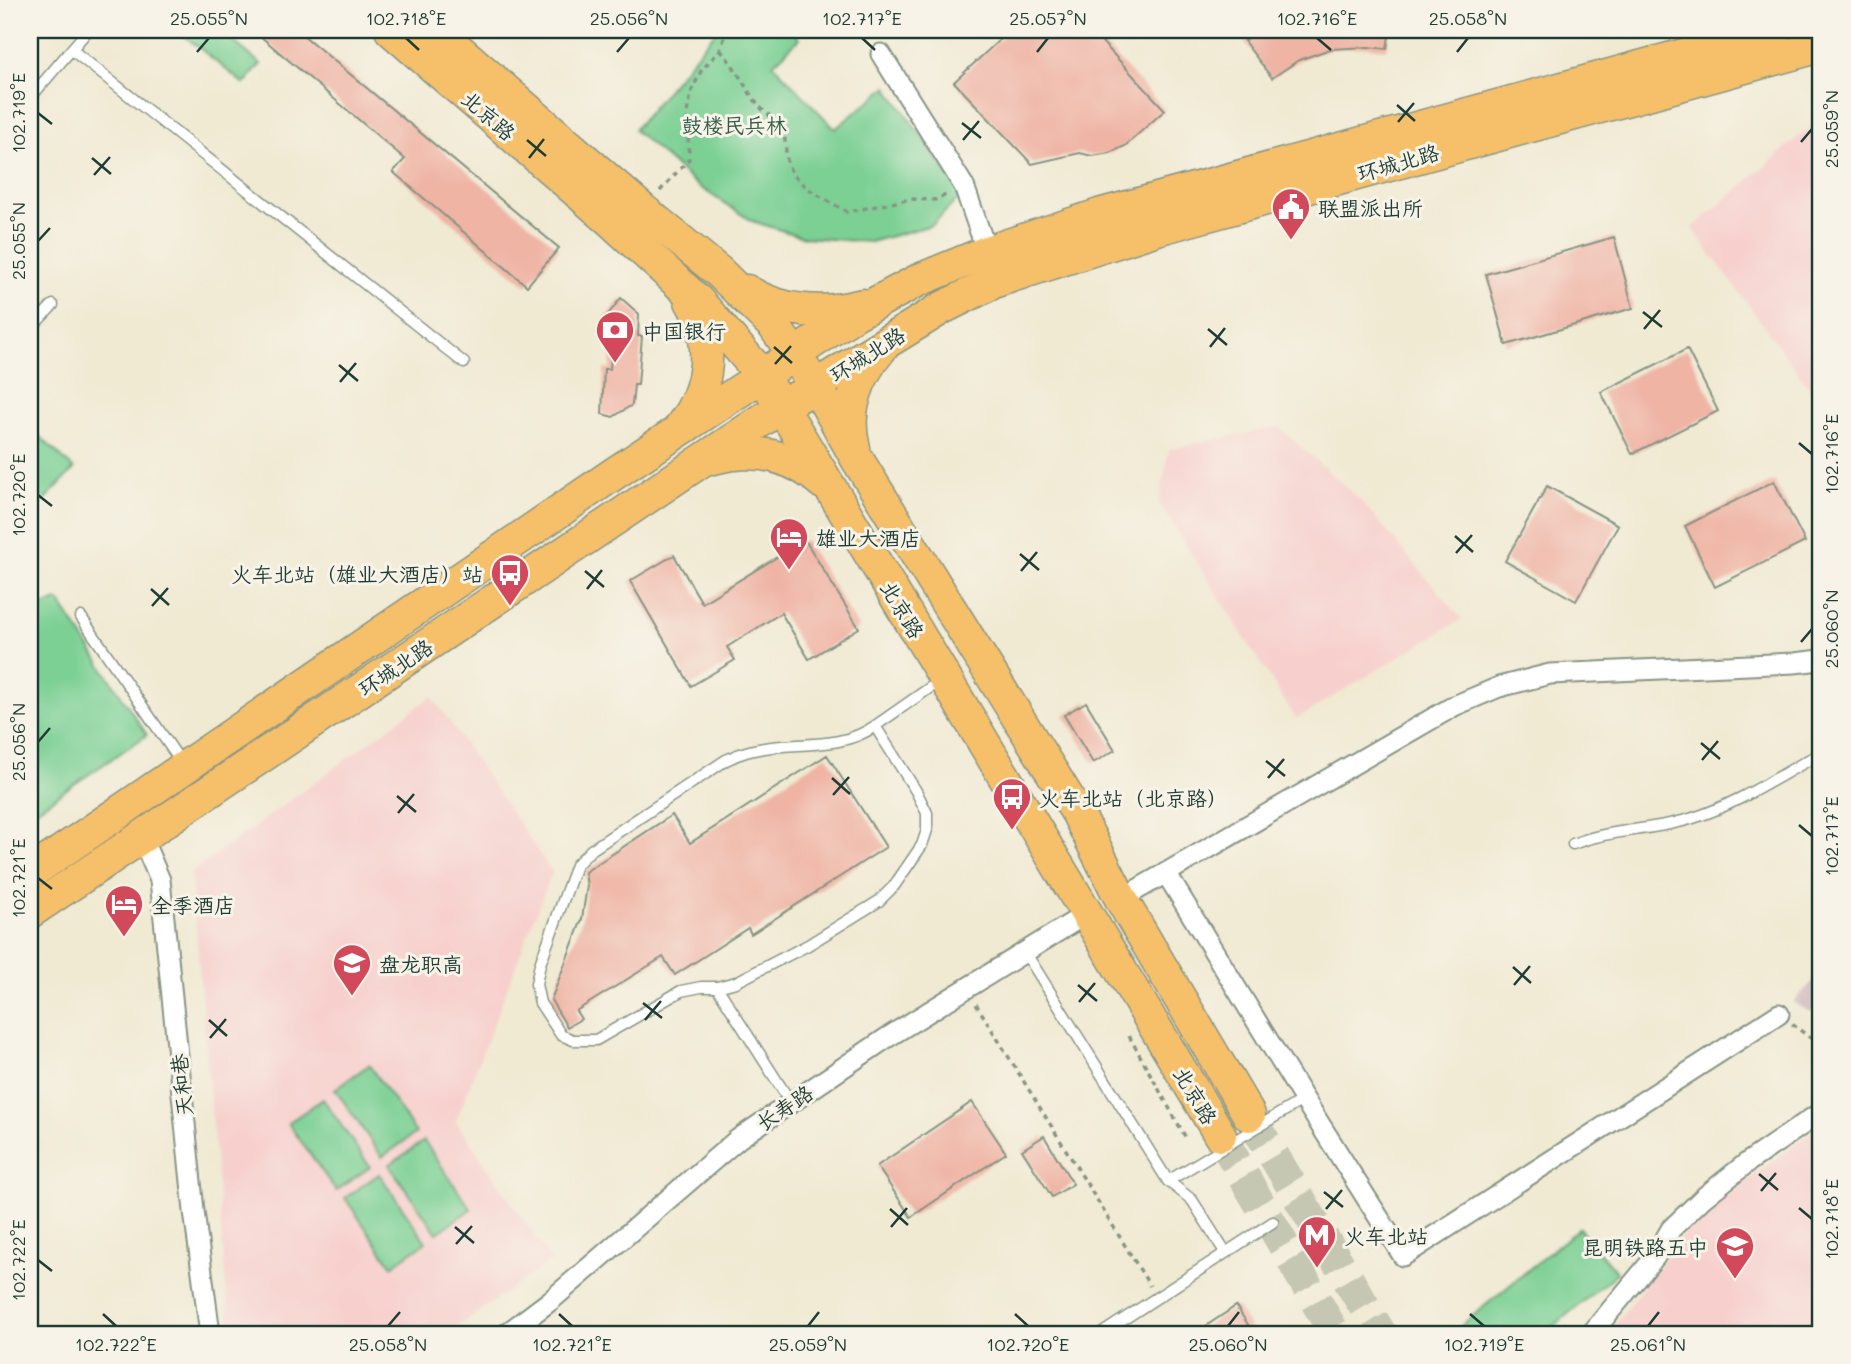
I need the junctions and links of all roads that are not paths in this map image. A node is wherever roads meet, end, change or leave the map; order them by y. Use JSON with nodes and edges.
{"nodes":[{"id":1,"x":88,"y":30,"type":"edge"},
{"id":2,"x":391,"y":30,"type":"edge"},
{"id":3,"x":436,"y":30,"type":"edge"},
{"id":4,"x":1775,"y":30,"type":"edge"},
{"id":5,"x":1821,"y":46,"type":"edge"},
{"id":6,"x":72,"y":51,"type":"junction"},
{"id":7,"x":881,"y":54,"type":"dead end"},
{"id":8,"x":30,"y":98,"type":"edge"},
{"id":9,"x":987,"y":252,"type":"junction"},
{"id":10,"x":719,"y":271,"type":"junction"},
{"id":11,"x":678,"y":283,"type":"junction"},
{"id":12,"x":890,"y":295,"type":"junction"},
{"id":13,"x":53,"y":305,"type":"dead end"},
{"id":14,"x":30,"y":329,"type":"edge"},
{"id":15,"x":888,"y":341,"type":"junction"},
{"id":16,"x":795,"y":355,"type":"junction"},
{"id":17,"x":464,"y":363,"type":"dead end"},
{"id":18,"x":764,"y":376,"type":"junction"},
{"id":19,"x":816,"y":386,"type":"junction"},
{"id":20,"x":783,"y":406,"type":"junction"},
{"id":21,"x":667,"y":439,"type":"junction"},
{"id":22,"x":857,"y":459,"type":"junction"},
{"id":23,"x":698,"y":464,"type":"junction"},
{"id":24,"x":831,"y":490,"type":"junction"},
{"id":25,"x":81,"y":617,"type":"dead end"},
{"id":26,"x":1821,"y":660,"type":"edge"},
{"id":27,"x":945,"y":678,"type":"junction"},
{"id":28,"x":875,"y":726,"type":"junction"},
{"id":29,"x":1821,"y":753,"type":"edge"},
{"id":30,"x":185,"y":768,"type":"junction"},
{"id":31,"x":142,"y":838,"type":"junction"},
{"id":32,"x":1573,"y":844,"type":"dead end"},
{"id":33,"x":30,"y":873,"type":"edge"},
{"id":34,"x":1167,"y":873,"type":"junction"},
{"id":35,"x":1121,"y":899,"type":"junction"},
{"id":36,"x":30,"y":912,"type":"edge"},
{"id":37,"x":1086,"y":914,"type":"junction"},
{"id":38,"x":1025,"y":952,"type":"junction"},
{"id":39,"x":717,"y":987,"type":"junction"},
{"id":40,"x":1779,"y":1014,"type":"road end"},
{"id":41,"x":1304,"y":1099,"type":"junction"},
{"id":42,"x":790,"y":1103,"type":"junction"},
{"id":43,"x":1821,"y":1112,"type":"edge"},
{"id":44,"x":1249,"y":1115,"type":"tunnel mouth"},
{"id":45,"x":1220,"y":1135,"type":"tunnel mouth"},
{"id":46,"x":1168,"y":1181,"type":"junction"},
{"id":47,"x":1273,"y":1222,"type":"dead end"},
{"id":48,"x":1224,"y":1252,"type":"junction"},
{"id":49,"x":210,"y":1334,"type":"edge"},
{"id":50,"x":506,"y":1334,"type":"edge"},
{"id":51,"x":1101,"y":1334,"type":"edge"},
{"id":52,"x":1591,"y":1334,"type":"edge"}],
"edges":[{"from":1,"to":6,"type":"lane"},
{"from":2,"to":11,"type":"main road","name":"北京路"},
{"from":3,"to":10,"type":"main road","name":"北京路"},
{"from":4,"to":9,"type":"main road","name":"环城北路"},
{"from":5,"to":15,"type":"main road","name":"环城北路"},
{"from":6,"to":8,"type":"lane"},
{"from":6,"to":17,"type":"lane"},
{"from":7,"to":9,"type":"street"},
{"from":9,"to":12,"type":"main road","name":"环城北路"},
{"from":10,"to":12,"type":"main road"},
{"from":10,"to":16,"type":"main road","name":"北京路"},
{"from":11,"to":18,"type":"main road","name":"北京路"},
{"from":11,"to":21,"type":"main road"},
{"from":12,"to":16,"type":"main road","name":"环城北路"},
{"from":13,"to":14,"type":"lane"},
{"from":15,"to":19,"type":"main road","name":"环城北路"},
{"from":15,"to":22,"type":"main road"},
{"from":16,"to":18,"type":"main road","name":"环城北路"},
{"from":16,"to":19,"type":"main road","name":"北京路"},
{"from":18,"to":20,"type":"main road","name":"北京路"},
{"from":18,"to":21,"type":"main road","name":"环城北路"},
{"from":19,"to":20,"type":"main road","name":"环城北路"},
{"from":19,"to":22,"type":"main road","name":"北京路"},
{"from":20,"to":23,"type":"main road","name":"环城北路"},
{"from":20,"to":24,"type":"main road","name":"北京路"},
{"from":21,"to":30,"type":"main road","name":"环城北路"},
{"from":22,"to":35,"type":"main road","name":"北京路"},
{"from":23,"to":24,"type":"main road"},
{"from":23,"to":31,"type":"main road","name":"环城北路"},
{"from":24,"to":27,"type":"main road","name":"北京路"},
{"from":25,"to":30,"type":"lane"},
{"from":26,"to":34,"type":"street"},
{"from":27,"to":28,"type":"lane"},
{"from":27,"to":37,"type":"main road","name":"北京路"},
{"from":28,"to":39,"type":"lane"},
{"from":28,"to":39,"type":"lane"},
{"from":29,"to":32,"type":"lane"},
{"from":30,"to":33,"type":"main road","name":"环城北路"},
{"from":31,"to":36,"type":"main road","name":"环城北路"},
{"from":31,"to":49,"type":"street","name":"天和巷"},
{"from":34,"to":35,"type":"street"},
{"from":34,"to":41,"type":"street"},
{"from":35,"to":44,"type":"main road","name":"北京路"},
{"from":37,"to":38,"type":"street","name":"长寿路"},
{"from":37,"to":45,"type":"main road","name":"北京路"},
{"from":38,"to":42,"type":"street","name":"长寿路"},
{"from":38,"to":46,"type":"lane"},
{"from":39,"to":42,"type":"lane"},
{"from":40,"to":41,"type":"street"},
{"from":41,"to":46,"type":"lane"},
{"from":42,"to":50,"type":"street","name":"长寿路"},
{"from":43,"to":52,"type":"street"},
{"from":46,"to":48,"type":"lane"},
{"from":47,"to":48,"type":"lane"},
{"from":48,"to":51,"type":"lane"}]}
